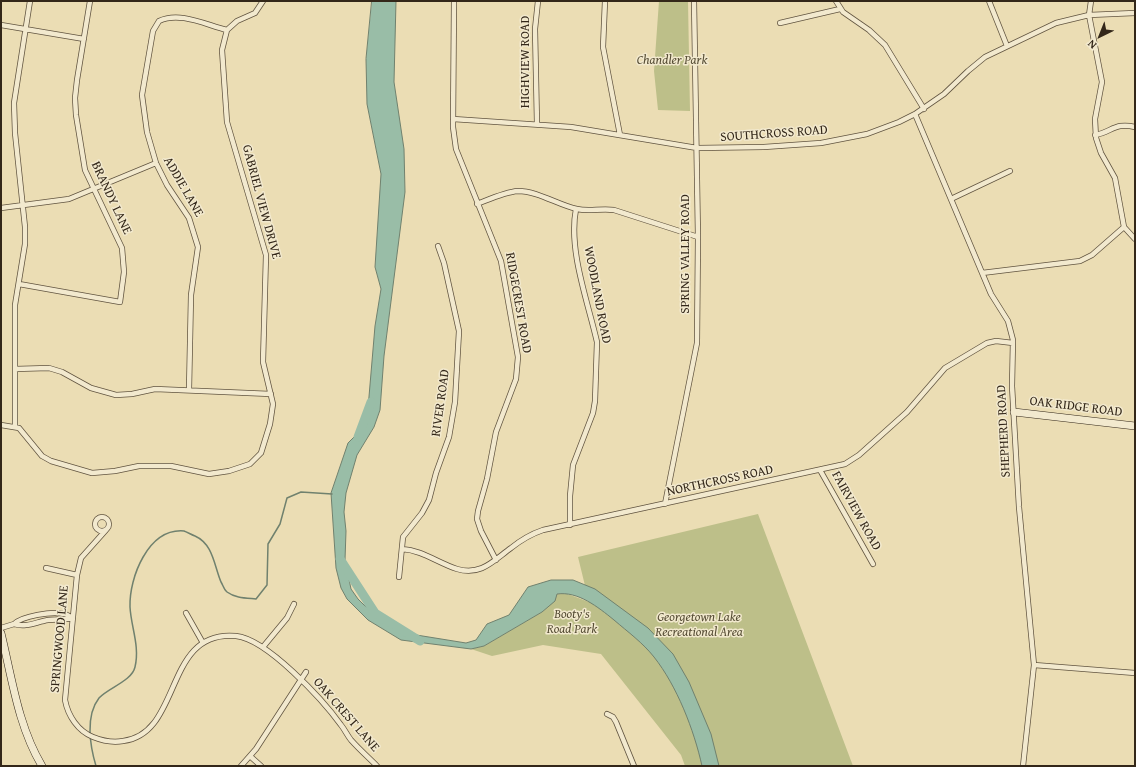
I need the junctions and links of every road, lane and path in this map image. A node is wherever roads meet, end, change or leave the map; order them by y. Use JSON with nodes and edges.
{"nodes":[{"id":1,"x":30,"y":1,"type":"edge"},
{"id":2,"x":90,"y":1,"type":"edge"},
{"id":3,"x":263,"y":1,"type":"edge"},
{"id":4,"x":454,"y":1,"type":"edge"},
{"id":5,"x":538,"y":1,"type":"edge"},
{"id":6,"x":605,"y":1,"type":"edge"},
{"id":7,"x":694,"y":1,"type":"edge"},
{"id":8,"x":836,"y":1,"type":"edge"},
{"id":9,"x":989,"y":1,"type":"edge"},
{"id":10,"x":1090,"y":1,"type":"edge"},
{"id":11,"x":840,"y":8,"type":"junction"},
{"id":12,"x":1135,"y":13,"type":"edge"},
{"id":13,"x":1089,"y":16,"type":"junction"},
{"id":14,"x":780,"y":23,"type":"dead end"},
{"id":15,"x":1,"y":25,"type":"edge"},
{"id":16,"x":24,"y":29,"type":"junction"},
{"id":17,"x":227,"y":30,"type":"junction"},
{"id":18,"x":84,"y":39,"type":"junction"},
{"id":19,"x":1007,"y":46,"type":"junction"},
{"id":20,"x":924,"y":109,"type":"junction"},
{"id":21,"x":915,"y":114,"type":"junction"},
{"id":22,"x":453,"y":119,"type":"junction"},
{"id":23,"x":537,"y":124,"type":"junction"},
{"id":24,"x":1135,"y":127,"type":"edge"},
{"id":25,"x":620,"y":135,"type":"junction"},
{"id":26,"x":1095,"y":135,"type":"junction"},
{"id":27,"x":697,"y":148,"type":"junction"},
{"id":28,"x":156,"y":162,"type":"junction"},
{"id":29,"x":1010,"y":171,"type":"dead end"},
{"id":30,"x":95,"y":190,"type":"junction"},
{"id":31,"x":951,"y":199,"type":"junction"},
{"id":32,"x":477,"y":204,"type":"junction"},
{"id":33,"x":24,"y":205,"type":"junction"},
{"id":34,"x":1,"y":208,"type":"edge"},
{"id":35,"x":576,"y":209,"type":"junction"},
{"id":36,"x":1124,"y":227,"type":"junction"},
{"id":37,"x":698,"y":237,"type":"junction"},
{"id":38,"x":1135,"y":240,"type":"edge"},
{"id":39,"x":438,"y":246,"type":"dead end"},
{"id":40,"x":982,"y":272,"type":"junction"},
{"id":41,"x":19,"y":284,"type":"junction"},
{"id":42,"x":1013,"y":343,"type":"junction"},
{"id":43,"x":15,"y":369,"type":"junction"},
{"id":44,"x":189,"y":390,"type":"junction"},
{"id":45,"x":271,"y":394,"type":"junction"},
{"id":46,"x":1014,"y":412,"type":"junction"},
{"id":47,"x":1,"y":425,"type":"edge"},
{"id":48,"x":1135,"y":426,"type":"edge"},
{"id":49,"x":15,"y":427,"type":"junction"},
{"id":50,"x":820,"y":470,"type":"junction"},
{"id":51,"x":665,"y":504,"type":"junction"},
{"id":52,"x":570,"y":525,"type":"junction"},
{"id":53,"x":106,"y":530,"type":"dead end"},
{"id":54,"x":402,"y":549,"type":"junction"},
{"id":55,"x":496,"y":560,"type":"junction"},
{"id":56,"x":873,"y":564,"type":"dead end"},
{"id":57,"x":46,"y":568,"type":"dead end"},
{"id":58,"x":77,"y":575,"type":"junction"},
{"id":59,"x":399,"y":577,"type":"dead end"},
{"id":60,"x":294,"y":604,"type":"dead end"},
{"id":61,"x":186,"y":613,"type":"dead end"},
{"id":62,"x":73,"y":618,"type":"junction"},
{"id":63,"x":1,"y":628,"type":"edge"},
{"id":64,"x":1,"y":633,"type":"edge"},
{"id":65,"x":203,"y":643,"type":"junction"},
{"id":66,"x":263,"y":647,"type":"junction"},
{"id":67,"x":1034,"y":665,"type":"junction"},
{"id":68,"x":306,"y":672,"type":"dead end"},
{"id":69,"x":1135,"y":673,"type":"edge"},
{"id":70,"x":300,"y":679,"type":"junction"},
{"id":71,"x":607,"y":714,"type":"dead end"},
{"id":72,"x":251,"y":757,"type":"junction"},
{"id":73,"x":42,"y":766,"type":"edge"},
{"id":74,"x":242,"y":766,"type":"edge"},
{"id":75,"x":261,"y":766,"type":"edge"},
{"id":76,"x":377,"y":766,"type":"edge"},
{"id":77,"x":634,"y":766,"type":"edge"},
{"id":78,"x":1023,"y":766,"type":"edge"}],
"edges":[{"from":1,"to":16,"type":"street"},
{"from":2,"to":18,"type":"street","name":"BRANDY LANE"},
{"from":3,"to":17,"type":"street"},
{"from":4,"to":22,"type":"street","name":"RIDGECREST ROAD"},
{"from":5,"to":23,"type":"street","name":"HIGHVIEW ROAD"},
{"from":6,"to":25,"type":"street"},
{"from":7,"to":27,"type":"street","name":"SPRING VALLEY ROAD"},
{"from":8,"to":11,"type":"street"},
{"from":9,"to":19,"type":"street"},
{"from":10,"to":13,"type":"street"},
{"from":11,"to":14,"type":"street"},
{"from":11,"to":20,"type":"street"},
{"from":12,"to":13,"type":"street","name":"SOUTHCROSS ROAD"},
{"from":13,"to":19,"type":"street","name":"SOUTHCROSS ROAD"},
{"from":13,"to":26,"type":"street"},
{"from":15,"to":16,"type":"street"},
{"from":16,"to":18,"type":"street"},
{"from":16,"to":33,"type":"street"},
{"from":17,"to":28,"type":"street","name":"ADDIE LANE"},
{"from":17,"to":45,"type":"street","name":"GABRIEL VIEW DRIVE"},
{"from":18,"to":30,"type":"street","name":"BRANDY LANE"},
{"from":19,"to":20,"type":"street","name":"SOUTHCROSS ROAD"},
{"from":20,"to":21,"type":"street","name":"SOUTHCROSS ROAD"},
{"from":21,"to":27,"type":"street","name":"SOUTHCROSS ROAD"},
{"from":21,"to":31,"type":"street","name":"SHEPHERD ROAD"},
{"from":22,"to":23,"type":"street","name":"SOUTHCROSS ROAD"},
{"from":22,"to":32,"type":"street","name":"RIDGECREST ROAD"},
{"from":23,"to":25,"type":"street","name":"SOUTHCROSS ROAD"},
{"from":24,"to":26,"type":"street"},
{"from":25,"to":27,"type":"street","name":"SOUTHCROSS ROAD"},
{"from":26,"to":36,"type":"street"},
{"from":27,"to":37,"type":"street","name":"SPRING VALLEY ROAD"},
{"from":28,"to":30,"type":"street"},
{"from":28,"to":44,"type":"street","name":"ADDIE LANE"},
{"from":29,"to":31,"type":"street"},
{"from":30,"to":33,"type":"street"},
{"from":30,"to":41,"type":"street","name":"BRANDY LANE"},
{"from":31,"to":40,"type":"street","name":"SHEPHERD ROAD"},
{"from":32,"to":35,"type":"street"},
{"from":32,"to":55,"type":"street","name":"RIDGECREST ROAD"},
{"from":33,"to":34,"type":"street"},
{"from":33,"to":41,"type":"street"},
{"from":35,"to":37,"type":"street"},
{"from":35,"to":52,"type":"street","name":"WOODLAND ROAD"},
{"from":36,"to":38,"type":"street"},
{"from":36,"to":40,"type":"street"},
{"from":37,"to":51,"type":"street","name":"SPRING VALLEY ROAD"},
{"from":39,"to":54,"type":"street","name":"RIVER ROAD"},
{"from":40,"to":42,"type":"street","name":"SHEPHERD ROAD"},
{"from":41,"to":43,"type":"street"},
{"from":42,"to":46,"type":"street","name":"SHEPHERD ROAD"},
{"from":42,"to":50,"type":"street","name":"NORTHCROSS ROAD"},
{"from":43,"to":44,"type":"street"},
{"from":43,"to":49,"type":"street"},
{"from":44,"to":45,"type":"street"},
{"from":45,"to":49,"type":"street","name":"GABRIEL VIEW DRIVE"},
{"from":46,"to":48,"type":"street","name":"OAK RIDGE ROAD"},
{"from":46,"to":67,"type":"street","name":"SHEPHERD ROAD"},
{"from":47,"to":49,"type":"street"},
{"from":50,"to":51,"type":"street","name":"NORTHCROSS ROAD"},
{"from":50,"to":56,"type":"street","name":"FAIRVIEW ROAD"},
{"from":51,"to":52,"type":"street","name":"NORTHCROSS ROAD"},
{"from":52,"to":55,"type":"street","name":"NORTHCROSS ROAD"},
{"from":53,"to":58,"type":"street","name":"SPRINGWOOD LANE"},
{"from":54,"to":55,"type":"street","name":"NORTHCROSS ROAD"},
{"from":54,"to":59,"type":"street","name":"RIVER ROAD"},
{"from":57,"to":58,"type":"street"},
{"from":58,"to":62,"type":"street","name":"SPRINGWOOD LANE"},
{"from":60,"to":66,"type":"street"},
{"from":61,"to":65,"type":"street"},
{"from":62,"to":63,"type":"street"},
{"from":62,"to":65,"type":"street","name":"SPRINGWOOD LANE"},
{"from":64,"to":73,"type":"street"},
{"from":65,"to":66,"type":"street","name":"SPRINGWOOD LANE"},
{"from":66,"to":70,"type":"street","name":"SPRINGWOOD LANE"},
{"from":67,"to":69,"type":"street"},
{"from":67,"to":78,"type":"street","name":"SHEPHERD ROAD"},
{"from":68,"to":70,"type":"street","name":"OAK CREST LANE"},
{"from":70,"to":72,"type":"street","name":"OAK CREST LANE"},
{"from":70,"to":76,"type":"street","name":"OAK CREST LANE"},
{"from":71,"to":77,"type":"street"},
{"from":72,"to":74,"type":"street","name":"OAK CREST LANE"},
{"from":72,"to":75,"type":"street"}]}
